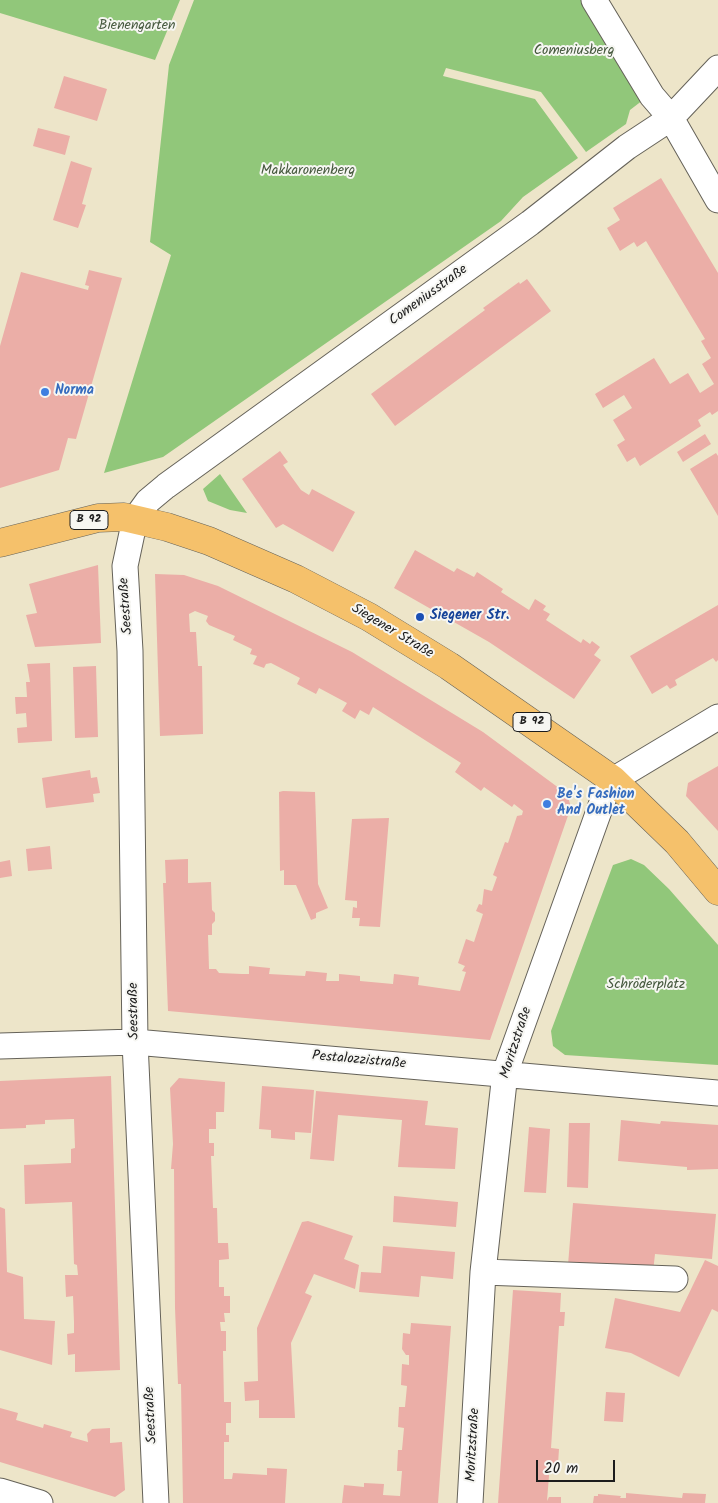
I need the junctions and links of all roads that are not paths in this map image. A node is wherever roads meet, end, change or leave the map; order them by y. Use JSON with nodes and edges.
{"nodes":[{"id":1,"x":594,"y":0,"type":"edge"},
{"id":2,"x":718,"y":68,"type":"edge"},
{"id":3,"x":671,"y":118,"type":"junction"},
{"id":4,"x":718,"y":200,"type":"edge"},
{"id":5,"x":135,"y":519,"type":"junction"},
{"id":6,"x":0,"y":542,"type":"edge"},
{"id":7,"x":718,"y":717,"type":"edge"},
{"id":8,"x":613,"y":780,"type":"junction"},
{"id":9,"x":718,"y":892,"type":"edge"},
{"id":10,"x":136,"y":1042,"type":"junction"},
{"id":11,"x":0,"y":1046,"type":"edge"},
{"id":12,"x":505,"y":1073,"type":"junction"},
{"id":13,"x":718,"y":1092,"type":"edge"},
{"id":14,"x":483,"y":1272,"type":"junction"},
{"id":15,"x":675,"y":1280,"type":"dead end"},
{"id":16,"x":0,"y":1491,"type":"edge"},
{"id":17,"x":40,"y":1503,"type":"edge"},
{"id":18,"x":156,"y":1503,"type":"edge"},
{"id":19,"x":470,"y":1503,"type":"edge"}],
"edges":[{"from":1,"to":3,"type":"street"},
{"from":2,"to":3,"type":"street","name":"Comeniusstraße"},
{"from":3,"to":4,"type":"street"},
{"from":3,"to":5,"type":"street","name":"Comeniusstraße"},
{"from":5,"to":6,"type":"main road","name":"Siegener Straße","number":"B 92"},
{"from":5,"to":8,"type":"main road","name":"Siegener Straße","number":"B 92"},
{"from":5,"to":10,"type":"street","name":"Seestraße"},
{"from":7,"to":8,"type":"street"},
{"from":8,"to":9,"type":"main road","name":"Siegener Straße","number":"B 92"},
{"from":8,"to":12,"type":"street","name":"Moritzstraße"},
{"from":10,"to":11,"type":"street","name":"Pestalozzistraße"},
{"from":10,"to":12,"type":"street","name":"Pestalozzistraße"},
{"from":10,"to":18,"type":"street","name":"Seestraße"},
{"from":12,"to":13,"type":"street","name":"Pestalozzistraße"},
{"from":12,"to":14,"type":"street","name":"Moritzstraße"},
{"from":14,"to":15,"type":"street"},
{"from":14,"to":19,"type":"street","name":"Moritzstraße"},
{"from":16,"to":17,"type":"street"}]}
